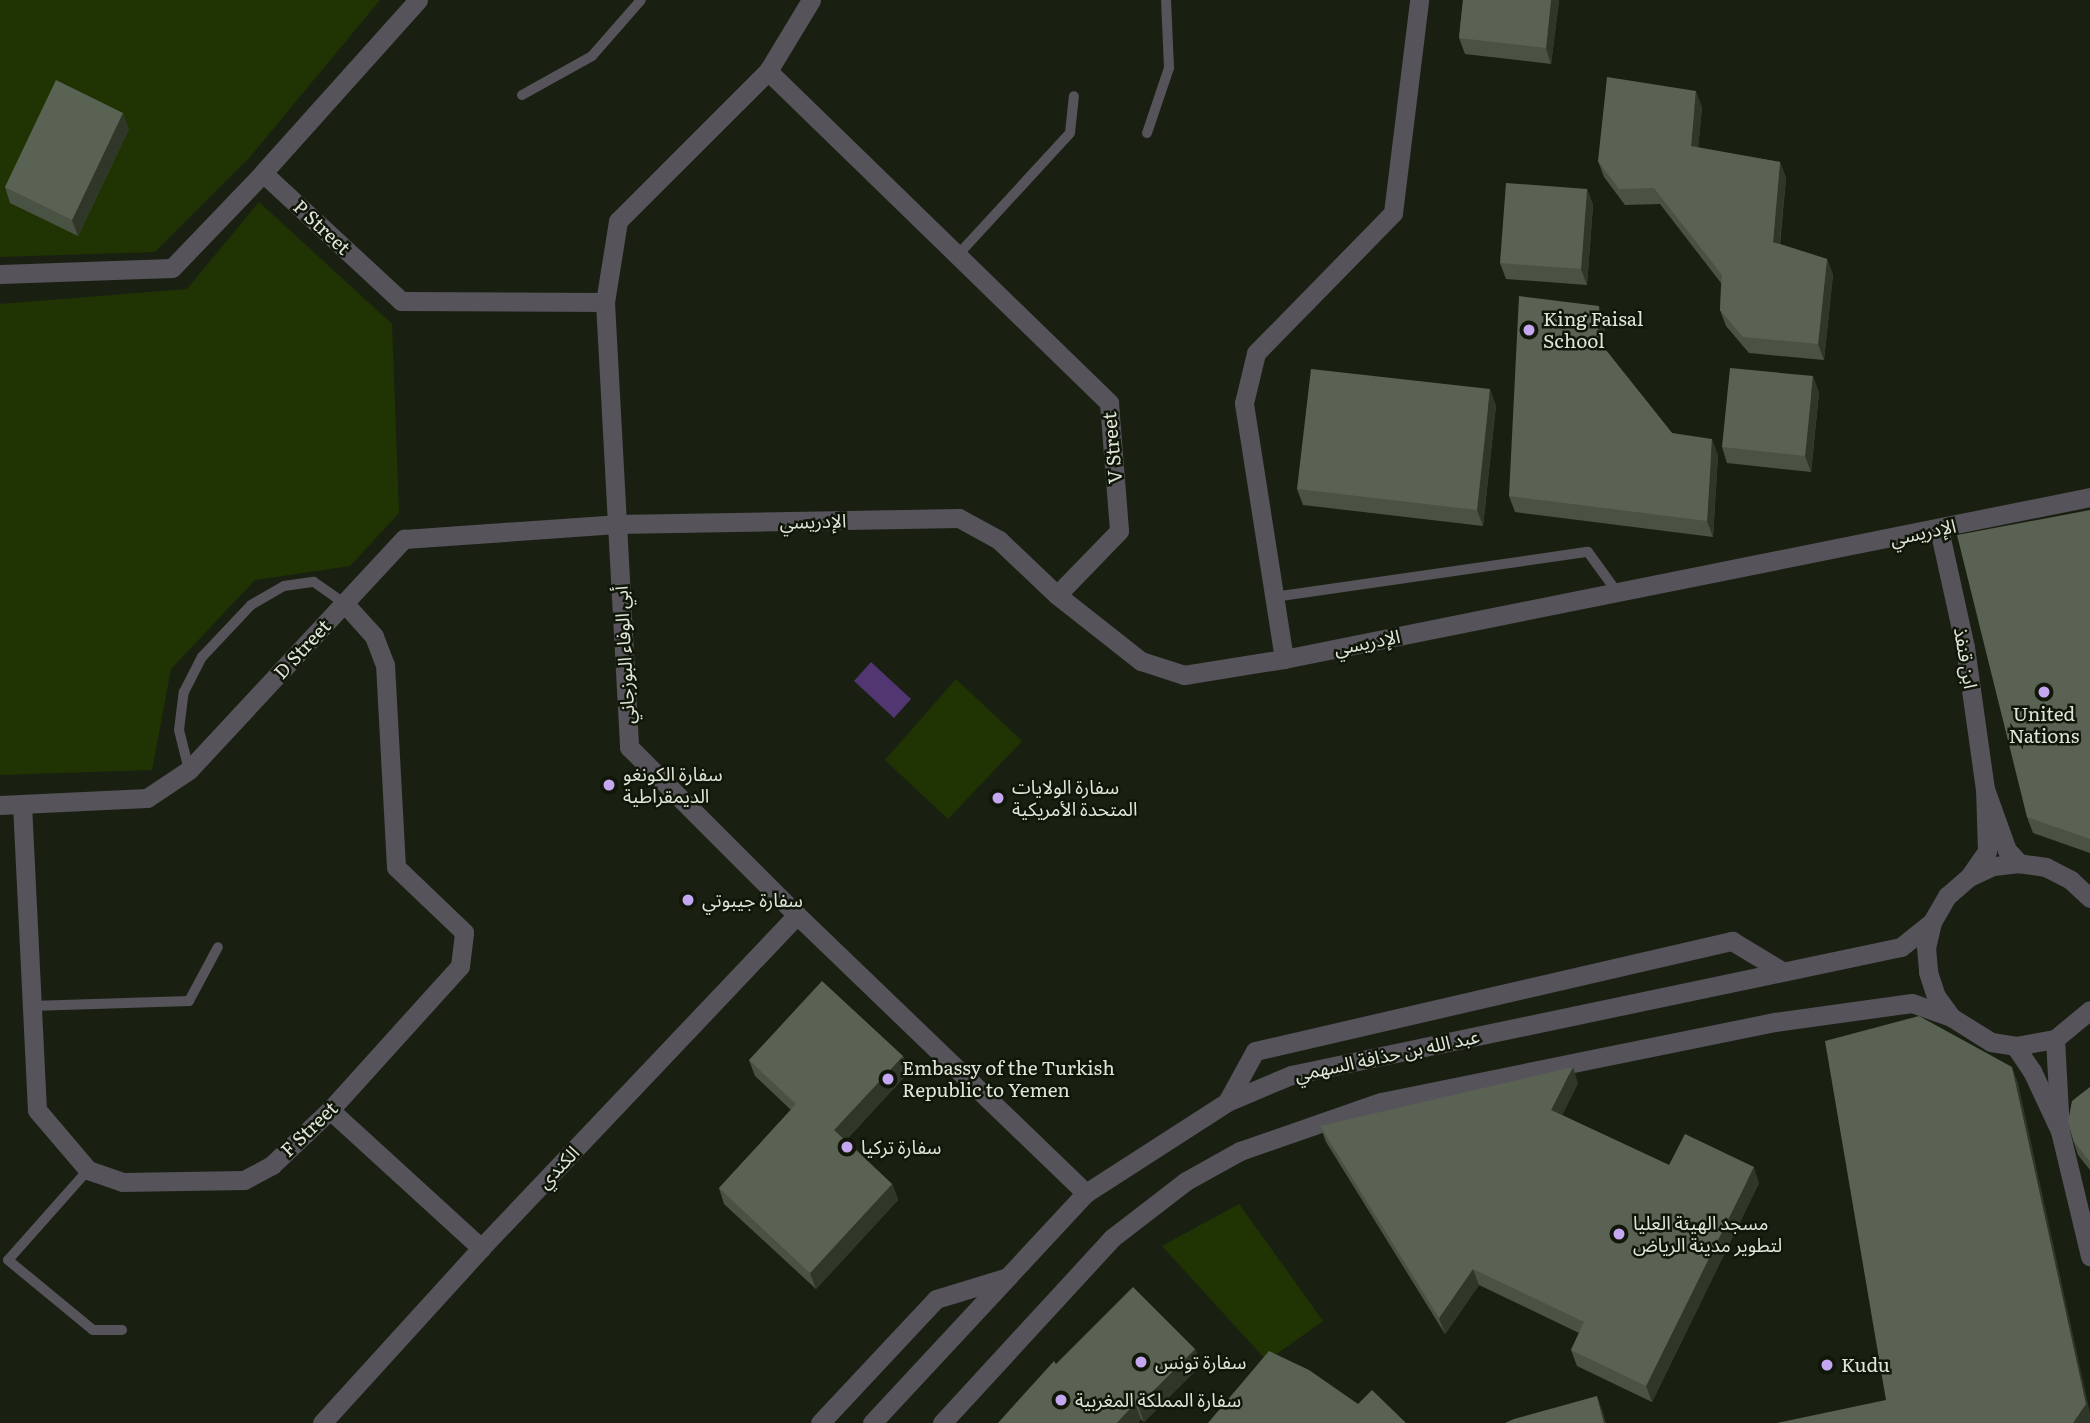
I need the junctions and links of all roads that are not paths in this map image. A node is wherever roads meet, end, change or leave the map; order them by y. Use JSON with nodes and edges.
{"nodes":[{"id":1,"x":418,"y":0,"type":"edge"},
{"id":2,"x":640,"y":0,"type":"edge"},
{"id":3,"x":811,"y":0,"type":"edge"},
{"id":4,"x":1166,"y":0,"type":"edge"},
{"id":5,"x":1419,"y":0,"type":"edge"},
{"id":6,"x":768,"y":71,"type":"junction"},
{"id":7,"x":522,"y":95,"type":"dead end"},
{"id":8,"x":1074,"y":96,"type":"dead end"},
{"id":9,"x":1147,"y":133,"type":"dead end"},
{"id":10,"x":263,"y":173,"type":"junction"},
{"id":11,"x":956,"y":257,"type":"junction"},
{"id":12,"x":0,"y":274,"type":"edge"},
{"id":13,"x":605,"y":302,"type":"junction"},
{"id":14,"x":2090,"y":497,"type":"edge"},
{"id":15,"x":616,"y":524,"type":"junction"},
{"id":16,"x":1939,"y":529,"type":"junction"},
{"id":17,"x":1617,"y":592,"type":"junction"},
{"id":18,"x":1057,"y":595,"type":"junction"},
{"id":19,"x":1273,"y":597,"type":"junction"},
{"id":20,"x":345,"y":604,"type":"junction"},
{"id":21,"x":1284,"y":659,"type":"junction"},
{"id":22,"x":189,"y":770,"type":"junction"},
{"id":23,"x":1986,"y":789,"type":"junction"},
{"id":24,"x":22,"y":804,"type":"junction"},
{"id":25,"x":0,"y":805,"type":"edge"},
{"id":26,"x":2019,"y":863,"type":"junction"},
{"id":27,"x":1969,"y":877,"type":"junction"},
{"id":28,"x":2090,"y":898,"type":"edge"},
{"id":29,"x":797,"y":915,"type":"junction"},
{"id":30,"x":1932,"y":922,"type":"junction"},
{"id":31,"x":218,"y":947,"type":"dead end"},
{"id":32,"x":1782,"y":971,"type":"junction"},
{"id":33,"x":31,"y":1006,"type":"junction"},
{"id":34,"x":2090,"y":1010,"type":"edge"},
{"id":35,"x":1951,"y":1017,"type":"junction"},
{"id":36,"x":2055,"y":1039,"type":"junction"},
{"id":37,"x":2015,"y":1046,"type":"junction"},
{"id":38,"x":1227,"y":1102,"type":"junction"},
{"id":39,"x":330,"y":1110,"type":"junction"},
{"id":40,"x":2060,"y":1130,"type":"junction"},
{"id":41,"x":88,"y":1170,"type":"junction"},
{"id":42,"x":1086,"y":1193,"type":"junction"},
{"id":43,"x":481,"y":1248,"type":"junction"},
{"id":44,"x":2090,"y":1256,"type":"edge"},
{"id":45,"x":1008,"y":1277,"type":"junction"},
{"id":46,"x":122,"y":1330,"type":"dead end"},
{"id":47,"x":322,"y":1423,"type":"edge"},
{"id":48,"x":820,"y":1423,"type":"edge"},
{"id":49,"x":872,"y":1423,"type":"edge"},
{"id":50,"x":942,"y":1423,"type":"edge"}],
"edges":[{"from":1,"to":10,"type":"street"},
{"from":2,"to":7,"type":"lane"},
{"from":3,"to":6,"type":"street","name":"أبي الوفاء البوزجاني"},
{"from":4,"to":9,"type":"lane"},
{"from":5,"to":19,"type":"street"},
{"from":6,"to":11,"type":"street","name":"V Street"},
{"from":6,"to":13,"type":"street","name":"أبي الوفاء البوزجاني"},
{"from":8,"to":11,"type":"lane"},
{"from":10,"to":12,"type":"street"},
{"from":10,"to":13,"type":"street","name":"P Street"},
{"from":11,"to":18,"type":"street","name":"V Street"},
{"from":13,"to":15,"type":"street","name":"أبي الوفاء البوزجاني"},
{"from":14,"to":16,"type":"street","name":"الإدريسي"},
{"from":15,"to":18,"type":"street","name":"الإدريسي"},
{"from":15,"to":20,"type":"street","name":"D Street"},
{"from":15,"to":29,"type":"street","name":"أبي الوفاء البوزجاني"},
{"from":16,"to":17,"type":"street","name":"الإدريسي"},
{"from":16,"to":23,"type":"street","name":"ابن قنفذ"},
{"from":17,"to":19,"type":"lane"},
{"from":17,"to":21,"type":"street","name":"الإدريسي"},
{"from":18,"to":21,"type":"street","name":"الإدريسي"},
{"from":19,"to":21,"type":"street"},
{"from":20,"to":22,"type":"street","name":"D Street"},
{"from":20,"to":22,"type":"lane"},
{"from":20,"to":39,"type":"street","name":"F Street"},
{"from":22,"to":24,"type":"street","name":"D Street"},
{"from":23,"to":26,"type":"street"},
{"from":23,"to":27,"type":"street"},
{"from":24,"to":25,"type":"street","name":"D Street"},
{"from":24,"to":33,"type":"street"},
{"from":26,"to":27,"type":"street"},
{"from":26,"to":28,"type":"street"},
{"from":27,"to":30,"type":"street"},
{"from":29,"to":42,"type":"street","name":"أبي الوفاء البوزجاني"},
{"from":29,"to":43,"type":"street","name":"الكندي"},
{"from":30,"to":32,"type":"street","name":"عبد الله بن حذافة السهمي"},
{"from":30,"to":35,"type":"street"},
{"from":31,"to":33,"type":"lane"},
{"from":32,"to":38,"type":"street","name":"عبد الله بن حذافة السهمي"},
{"from":32,"to":38,"type":"street"},
{"from":33,"to":41,"type":"street"},
{"from":34,"to":36,"type":"street"},
{"from":35,"to":37,"type":"street"},
{"from":35,"to":50,"type":"street"},
{"from":36,"to":37,"type":"street"},
{"from":36,"to":40,"type":"street"},
{"from":37,"to":40,"type":"street"},
{"from":38,"to":42,"type":"street","name":"عبد الله بن حذافة السهمي"},
{"from":39,"to":41,"type":"street","name":"F Street"},
{"from":39,"to":43,"type":"street"},
{"from":40,"to":44,"type":"street"},
{"from":41,"to":46,"type":"lane"},
{"from":42,"to":45,"type":"street","name":"عبد الله بن حذافة السهمي"},
{"from":43,"to":47,"type":"street","name":"الكندي"},
{"from":45,"to":48,"type":"street"},
{"from":45,"to":49,"type":"street","name":"عبد الله بن حذافة السهمي"}]}
